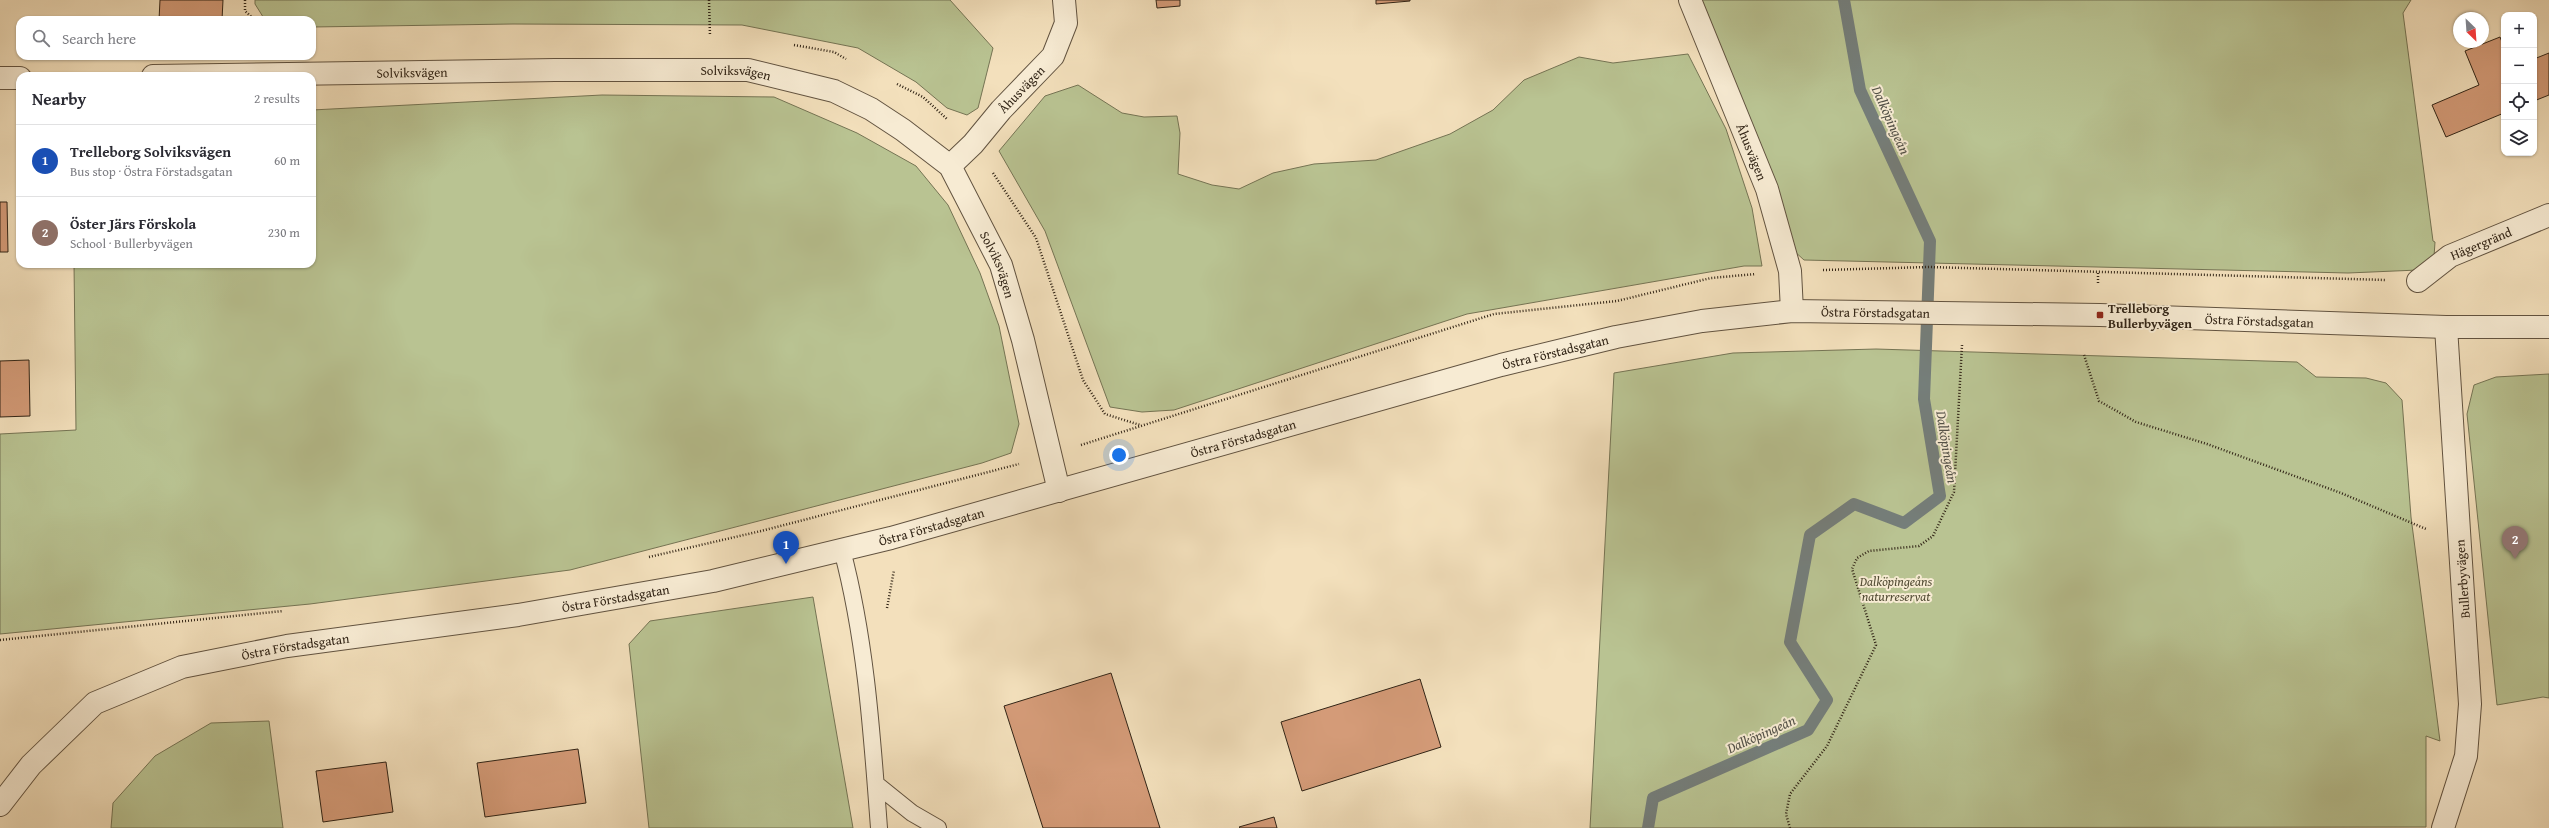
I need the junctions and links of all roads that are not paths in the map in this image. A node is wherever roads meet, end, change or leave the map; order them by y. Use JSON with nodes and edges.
{"nodes":[{"id":1,"x":1064,"y":0,"type":"edge"},
{"id":2,"x":1690,"y":0,"type":"edge"},
{"id":3,"x":316,"y":74,"type":"edge"},
{"id":4,"x":0,"y":78,"type":"edge"},
{"id":5,"x":16,"y":78,"type":"edge"},
{"id":6,"x":950,"y":166,"type":"junction"},
{"id":7,"x":2549,"y":215,"type":"edge"},
{"id":8,"x":2418,"y":281,"type":"road end"},
{"id":9,"x":1792,"y":311,"type":"junction"},
{"id":10,"x":2446,"y":327,"type":"junction"},
{"id":11,"x":2549,"y":327,"type":"edge"},
{"id":12,"x":1059,"y":491,"type":"junction"},
{"id":13,"x":842,"y":550,"type":"junction"},
{"id":14,"x":876,"y":784,"type":"junction"},
{"id":15,"x":0,"y":805,"type":"edge"},
{"id":16,"x":879,"y":828,"type":"edge"},
{"id":17,"x":938,"y":828,"type":"edge"},
{"id":18,"x":2443,"y":828,"type":"edge"}],
"edges":[{"from":1,"to":6,"type":"street","name":"Åhusvägen"},
{"from":2,"to":9,"type":"street","name":"Åhusvägen"},
{"from":3,"to":6,"type":"street","name":"Solviksvägen"},
{"from":4,"to":5,"type":"street"},
{"from":6,"to":12,"type":"street","name":"Solviksvägen"},
{"from":7,"to":8,"type":"street","name":"Hägergränd"},
{"from":9,"to":10,"type":"street","name":"Östra Förstadsgatan"},
{"from":9,"to":12,"type":"street","name":"Östra Förstadsgatan"},
{"from":10,"to":11,"type":"street","name":"Östra Förstadsgatan"},
{"from":10,"to":18,"type":"street","name":"Bullerbyvägen"},
{"from":12,"to":13,"type":"street","name":"Östra Förstadsgatan"},
{"from":13,"to":14,"type":"lane"},
{"from":13,"to":15,"type":"street","name":"Östra Förstadsgatan"},
{"from":14,"to":16,"type":"lane"},
{"from":14,"to":17,"type":"lane"}]}
